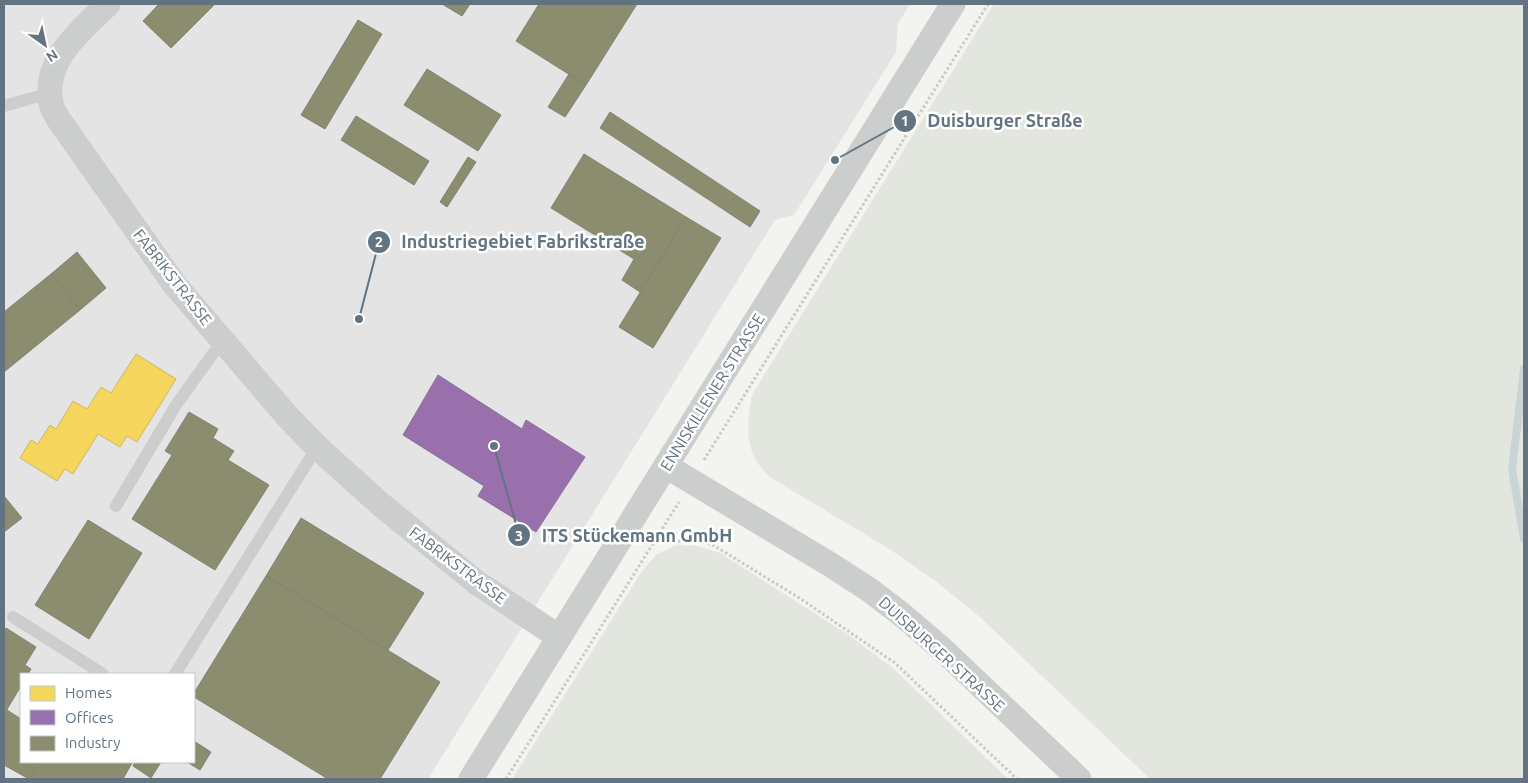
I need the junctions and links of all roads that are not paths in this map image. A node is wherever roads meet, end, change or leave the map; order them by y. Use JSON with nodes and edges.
{"nodes":[{"id":1,"x":108,"y":4,"type":"edge"},
{"id":2,"x":953,"y":4,"type":"edge"},
{"id":3,"x":50,"y":93,"type":"junction"},
{"id":4,"x":4,"y":106,"type":"edge"},
{"id":5,"x":222,"y":341,"type":"junction"},
{"id":6,"x":316,"y":448,"type":"junction"},
{"id":7,"x":666,"y":466,"type":"junction"},
{"id":8,"x":116,"y":506,"type":"dead end"},
{"id":9,"x":13,"y":617,"type":"dead end"},
{"id":10,"x":559,"y":637,"type":"junction"},
{"id":11,"x":101,"y":673,"type":"edge"},
{"id":12,"x":177,"y":673,"type":"edge"},
{"id":13,"x":471,"y":779,"type":"edge"},
{"id":14,"x":1079,"y":779,"type":"edge"}],
"edges":[{"from":1,"to":3,"type":"street","name":"FABRIKSTRASSE"},
{"from":2,"to":7,"type":"street","name":"ENNISKILLENER STRASSE"},
{"from":3,"to":4,"type":"lane"},
{"from":3,"to":5,"type":"street","name":"FABRIKSTRASSE"},
{"from":5,"to":6,"type":"street","name":"FABRIKSTRASSE"},
{"from":5,"to":8,"type":"lane"},
{"from":6,"to":10,"type":"street","name":"FABRIKSTRASSE"},
{"from":6,"to":12,"type":"lane"},
{"from":7,"to":10,"type":"street","name":"ENNISKILLENER STRASSE"},
{"from":7,"to":14,"type":"street","name":"DUISBURGER STRASSE"},
{"from":9,"to":11,"type":"lane"},
{"from":10,"to":13,"type":"street","name":"ENNISKILLENER STRASSE"}]}
